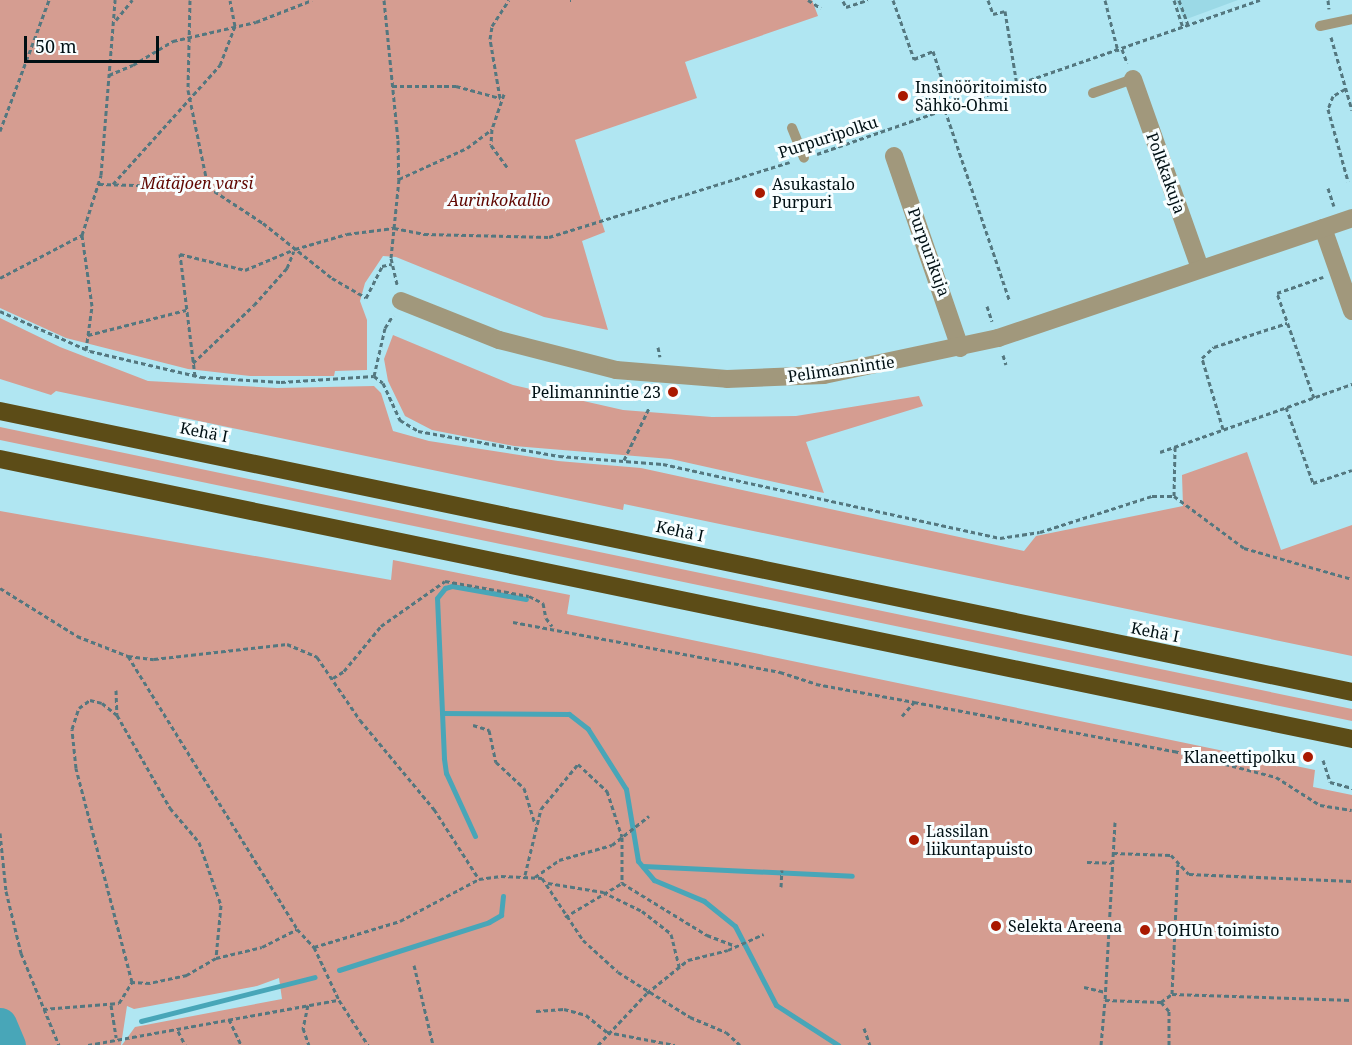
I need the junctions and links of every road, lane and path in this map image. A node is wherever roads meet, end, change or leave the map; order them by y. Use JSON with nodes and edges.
{"nodes":[{"id":1,"x":49,"y":0,"type":"edge"},
{"id":2,"x":115,"y":0,"type":"edge"},
{"id":3,"x":132,"y":0,"type":"edge"},
{"id":4,"x":190,"y":0,"type":"edge"},
{"id":5,"x":230,"y":0,"type":"edge"},
{"id":6,"x":312,"y":0,"type":"edge"},
{"id":7,"x":384,"y":0,"type":"edge"},
{"id":8,"x":509,"y":0,"type":"edge"},
{"id":9,"x":808,"y":0,"type":"edge"},
{"id":10,"x":868,"y":0,"type":"edge"},
{"id":11,"x":893,"y":0,"type":"edge"},
{"id":12,"x":988,"y":0,"type":"edge"},
{"id":13,"x":1105,"y":0,"type":"edge"},
{"id":14,"x":1174,"y":0,"type":"edge"},
{"id":15,"x":1179,"y":0,"type":"edge"},
{"id":16,"x":1260,"y":0,"type":"edge"},
{"id":17,"x":843,"y":1,"type":"edge"},
{"id":18,"x":301,"y":2,"type":"edge"},
{"id":19,"x":821,"y":8,"type":"dead end"},
{"id":20,"x":1352,"y":19,"type":"edge"},
{"id":21,"x":115,"y":21,"type":"junction"},
{"id":22,"x":1324,"y":24,"type":"joint"},
{"id":23,"x":1188,"y":25,"type":"junction"},
{"id":24,"x":235,"y":26,"type":"junction"},
{"id":25,"x":1183,"y":27,"type":"junction"},
{"id":26,"x":188,"y":36,"type":"junction"},
{"id":27,"x":1118,"y":51,"type":"junction"},
{"id":28,"x":109,"y":75,"type":"junction"},
{"id":29,"x":1133,"y":79,"type":"joint"},
{"id":30,"x":1017,"y":85,"type":"junction"},
{"id":31,"x":392,"y":86,"type":"junction"},
{"id":32,"x":1345,"y":89,"type":"junction"},
{"id":33,"x":1092,"y":93,"type":"dead end"},
{"id":34,"x":504,"y":94,"type":"dead end"},
{"id":35,"x":190,"y":97,"type":"junction"},
{"id":36,"x":500,"y":98,"type":"junction"},
{"id":37,"x":951,"y":108,"type":"junction"},
{"id":38,"x":945,"y":110,"type":"junction"},
{"id":39,"x":1352,"y":110,"type":"edge"},
{"id":40,"x":792,"y":128,"type":"dead end"},
{"id":41,"x":492,"y":129,"type":"junction"},
{"id":42,"x":0,"y":131,"type":"edge"},
{"id":43,"x":894,"y":156,"type":"dead end"},
{"id":44,"x":804,"y":158,"type":"junction"},
{"id":45,"x":508,"y":168,"type":"dead end"},
{"id":46,"x":399,"y":179,"type":"junction"},
{"id":47,"x":1348,"y":181,"type":"dead end"},
{"id":48,"x":98,"y":184,"type":"junction"},
{"id":49,"x":113,"y":184,"type":"junction"},
{"id":50,"x":208,"y":187,"type":"junction"},
{"id":51,"x":1352,"y":218,"type":"edge"},
{"id":52,"x":394,"y":228,"type":"junction"},
{"id":53,"x":1323,"y":228,"type":"junction"},
{"id":54,"x":82,"y":235,"type":"junction"},
{"id":55,"x":295,"y":249,"type":"junction"},
{"id":56,"x":392,"y":264,"type":"junction"},
{"id":57,"x":1200,"y":268,"type":"junction"},
{"id":58,"x":1338,"y":271,"type":"junction"},
{"id":59,"x":0,"y":278,"type":"edge"},
{"id":60,"x":1009,"y":299,"type":"dead end"},
{"id":61,"x":401,"y":301,"type":"junction"},
{"id":62,"x":186,"y":310,"type":"junction"},
{"id":63,"x":0,"y":311,"type":"edge"},
{"id":64,"x":1352,"y":311,"type":"edge"},
{"id":65,"x":1287,"y":323,"type":"junction"},
{"id":66,"x":88,"y":335,"type":"junction"},
{"id":67,"x":960,"y":348,"type":"junction"},
{"id":68,"x":86,"y":350,"type":"junction"},
{"id":69,"x":193,"y":363,"type":"junction"},
{"id":70,"x":195,"y":376,"type":"junction"},
{"id":71,"x":374,"y":376,"type":"junction"},
{"id":72,"x":1352,"y":384,"type":"edge"},
{"id":73,"x":1314,"y":398,"type":"junction"},
{"id":74,"x":1286,"y":407,"type":"junction"},
{"id":75,"x":649,"y":408,"type":"dead end"},
{"id":76,"x":0,"y":411,"type":"edge"},
{"id":77,"x":1223,"y":429,"type":"junction"},
{"id":78,"x":1175,"y":446,"type":"junction"},
{"id":79,"x":1160,"y":452,"type":"dead end"},
{"id":80,"x":0,"y":459,"type":"edge"},
{"id":81,"x":624,"y":460,"type":"junction"},
{"id":82,"x":1352,"y":470,"type":"edge"},
{"id":83,"x":1174,"y":496,"type":"junction"},
{"id":84,"x":1352,"y":579,"type":"edge"},
{"id":85,"x":0,"y":588,"type":"edge"},
{"id":86,"x":513,"y":622,"type":"dead end"},
{"id":87,"x":554,"y":628,"type":"junction"},
{"id":88,"x":128,"y":656,"type":"junction"},
{"id":89,"x":333,"y":678,"type":"junction"},
{"id":90,"x":116,"y":690,"type":"dead end"},
{"id":91,"x":1352,"y":692,"type":"edge"},
{"id":92,"x":914,"y":702,"type":"junction"},
{"id":93,"x":117,"y":715,"type":"junction"},
{"id":94,"x":902,"y":716,"type":"dead end"},
{"id":95,"x":473,"y":724,"type":"dead end"},
{"id":96,"x":1352,"y":739,"type":"edge"},
{"id":97,"x":1323,"y":760,"type":"dead end"},
{"id":98,"x":1352,"y":788,"type":"edge"},
{"id":99,"x":1352,"y":810,"type":"edge"},
{"id":100,"x":649,"y":816,"type":"dead end"},
{"id":101,"x":1115,"y":822,"type":"dead end"},
{"id":102,"x":536,"y":826,"type":"junction"},
{"id":103,"x":0,"y":833,"type":"edge"},
{"id":104,"x":622,"y":837,"type":"junction"},
{"id":105,"x":1113,"y":853,"type":"junction"},
{"id":106,"x":1087,"y":862,"type":"dead end"},
{"id":107,"x":1113,"y":863,"type":"junction"},
{"id":108,"x":1179,"y":863,"type":"junction"},
{"id":109,"x":782,"y":871,"type":"dead end"},
{"id":110,"x":525,"y":875,"type":"junction"},
{"id":111,"x":535,"y":877,"type":"junction"},
{"id":112,"x":479,"y":879,"type":"junction"},
{"id":113,"x":1352,"y":881,"type":"edge"},
{"id":114,"x":547,"y":883,"type":"junction"},
{"id":115,"x":622,"y":883,"type":"junction"},
{"id":116,"x":781,"y":887,"type":"dead end"},
{"id":117,"x":603,"y":892,"type":"junction"},
{"id":118,"x":566,"y":917,"type":"junction"},
{"id":119,"x":297,"y":929,"type":"junction"},
{"id":120,"x":764,"y":934,"type":"dead end"},
{"id":121,"x":314,"y":946,"type":"junction"},
{"id":122,"x":735,"y":946,"type":"dead end"},
{"id":123,"x":216,"y":958,"type":"junction"},
{"id":124,"x":414,"y":965,"type":"dead end"},
{"id":125,"x":680,"y":967,"type":"junction"},
{"id":126,"x":132,"y":982,"type":"junction"},
{"id":127,"x":1084,"y":987,"type":"dead end"},
{"id":128,"x":1106,"y":992,"type":"junction"},
{"id":129,"x":647,"y":993,"type":"junction"},
{"id":130,"x":1172,"y":994,"type":"junction"},
{"id":131,"x":339,"y":1000,"type":"junction"},
{"id":132,"x":1106,"y":1000,"type":"junction"},
{"id":133,"x":1352,"y":1000,"type":"edge"},
{"id":134,"x":1161,"y":1002,"type":"junction"},
{"id":135,"x":111,"y":1005,"type":"junction"},
{"id":136,"x":309,"y":1005,"type":"junction"},
{"id":137,"x":43,"y":1009,"type":"junction"},
{"id":138,"x":536,"y":1011,"type":"dead end"},
{"id":139,"x":229,"y":1019,"type":"junction"},
{"id":140,"x":864,"y":1028,"type":"dead end"},
{"id":141,"x":178,"y":1031,"type":"junction"},
{"id":142,"x":608,"y":1032,"type":"junction"},
{"id":143,"x":116,"y":1038,"type":"junction"},
{"id":144,"x":433,"y":1044,"type":"edge"},
{"id":145,"x":59,"y":1045,"type":"edge"},
{"id":146,"x":88,"y":1045,"type":"edge"},
{"id":147,"x":185,"y":1045,"type":"edge"},
{"id":148,"x":241,"y":1045,"type":"edge"},
{"id":149,"x":309,"y":1045,"type":"edge"},
{"id":150,"x":368,"y":1045,"type":"edge"},
{"id":151,"x":426,"y":1045,"type":"edge"},
{"id":152,"x":598,"y":1045,"type":"edge"},
{"id":153,"x":675,"y":1045,"type":"edge"},
{"id":154,"x":740,"y":1045,"type":"edge"},
{"id":155,"x":870,"y":1045,"type":"edge"},
{"id":156,"x":1101,"y":1045,"type":"edge"},
{"id":157,"x":1169,"y":1045,"type":"edge"}],
"edges":[{"from":1,"to":42,"type":"path"},
{"from":2,"to":21,"type":"path"},
{"from":3,"to":21,"type":"path"},
{"from":4,"to":26,"type":"path"},
{"from":5,"to":24,"type":"path"},
{"from":6,"to":18,"type":"path"},
{"from":7,"to":31,"type":"path"},
{"from":8,"to":36,"type":"path"},
{"from":9,"to":19,"type":"path"},
{"from":10,"to":17,"type":"path"},
{"from":11,"to":37,"type":"path"},
{"from":12,"to":30,"type":"path"},
{"from":13,"to":27,"type":"path"},
{"from":14,"to":25,"type":"path"},
{"from":15,"to":23,"type":"path"},
{"from":16,"to":23,"type":"path","name":"Purpuripolku"},
{"from":18,"to":24,"type":"path"},
{"from":20,"to":22,"type":"lane"},
{"from":21,"to":28,"type":"path"},
{"from":22,"to":32,"type":"path"},
{"from":23,"to":25,"type":"path","name":"Purpuripolku"},
{"from":24,"to":26,"type":"path"},
{"from":24,"to":35,"type":"path"},
{"from":25,"to":27,"type":"path","name":"Purpuripolku"},
{"from":26,"to":28,"type":"path"},
{"from":26,"to":35,"type":"path"},
{"from":27,"to":30,"type":"path","name":"Purpuripolku"},
{"from":28,"to":48,"type":"path"},
{"from":29,"to":33,"type":"lane"},
{"from":29,"to":57,"type":"street","name":"Polkkakuja"},
{"from":30,"to":37,"type":"path","name":"Purpuripolku"},
{"from":31,"to":36,"type":"path"},
{"from":31,"to":46,"type":"path"},
{"from":32,"to":39,"type":"path"},
{"from":32,"to":47,"type":"path"},
{"from":34,"to":36,"type":"path"},
{"from":35,"to":49,"type":"path"},
{"from":35,"to":50,"type":"path"},
{"from":36,"to":41,"type":"path"},
{"from":37,"to":38,"type":"path","name":"Purpuripolku"},
{"from":38,"to":44,"type":"path","name":"Purpuripolku"},
{"from":38,"to":60,"type":"path"},
{"from":40,"to":44,"type":"lane"},
{"from":41,"to":45,"type":"path"},
{"from":41,"to":46,"type":"path"},
{"from":43,"to":67,"type":"street","name":"Purpurikuja"},
{"from":44,"to":52,"type":"path","name":"Purpuripolku"},
{"from":46,"to":52,"type":"path"},
{"from":48,"to":49,"type":"path"},
{"from":48,"to":54,"type":"path"},
{"from":49,"to":50,"type":"path"},
{"from":50,"to":55,"type":"path"},
{"from":51,"to":53,"type":"street","name":"Pelimannintie"},
{"from":52,"to":55,"type":"path","name":"Purpuripolku"},
{"from":52,"to":56,"type":"path"},
{"from":53,"to":57,"type":"street","name":"Pelimannintie"},
{"from":53,"to":58,"type":"street"},
{"from":54,"to":59,"type":"path"},
{"from":54,"to":66,"type":"path"},
{"from":55,"to":56,"type":"path"},
{"from":55,"to":62,"type":"path","name":"Purpuripolku"},
{"from":55,"to":69,"type":"path"},
{"from":56,"to":61,"type":"path"},
{"from":57,"to":67,"type":"street","name":"Pelimannintie"},
{"from":58,"to":64,"type":"street"},
{"from":58,"to":65,"type":"path"},
{"from":61,"to":67,"type":"street","name":"Pelimannintie"},
{"from":61,"to":71,"type":"path"},
{"from":62,"to":66,"type":"path"},
{"from":62,"to":69,"type":"path"},
{"from":63,"to":68,"type":"path"},
{"from":65,"to":73,"type":"path"},
{"from":65,"to":77,"type":"path"},
{"from":66,"to":68,"type":"path"},
{"from":68,"to":70,"type":"path"},
{"from":69,"to":70,"type":"path"},
{"from":70,"to":71,"type":"path"},
{"from":71,"to":81,"type":"path"},
{"from":72,"to":73,"type":"path"},
{"from":73,"to":74,"type":"path"},
{"from":74,"to":77,"type":"path"},
{"from":74,"to":82,"type":"path"},
{"from":75,"to":81,"type":"path"},
{"from":76,"to":91,"type":"highway","name":"Kehä I"},
{"from":77,"to":78,"type":"path"},
{"from":78,"to":79,"type":"path"},
{"from":78,"to":83,"type":"path"},
{"from":80,"to":96,"type":"highway"},
{"from":81,"to":83,"type":"path"},
{"from":83,"to":84,"type":"path"},
{"from":85,"to":88,"type":"path"},
{"from":86,"to":87,"type":"path"},
{"from":87,"to":89,"type":"path"},
{"from":87,"to":92,"type":"path"},
{"from":88,"to":89,"type":"path"},
{"from":88,"to":119,"type":"path"},
{"from":89,"to":112,"type":"path"},
{"from":90,"to":93,"type":"path"},
{"from":92,"to":94,"type":"path"},
{"from":92,"to":99,"type":"path"},
{"from":93,"to":123,"type":"path"},
{"from":93,"to":126,"type":"path"},
{"from":95,"to":102,"type":"path"},
{"from":97,"to":98,"type":"path"},
{"from":100,"to":104,"type":"path"},
{"from":101,"to":105,"type":"path"},
{"from":102,"to":104,"type":"path"},
{"from":102,"to":110,"type":"path"},
{"from":103,"to":137,"type":"path"},
{"from":104,"to":111,"type":"path"},
{"from":104,"to":115,"type":"path"},
{"from":105,"to":107,"type":"path"},
{"from":105,"to":108,"type":"path"},
{"from":106,"to":107,"type":"path"},
{"from":107,"to":128,"type":"path"},
{"from":108,"to":113,"type":"path"},
{"from":108,"to":130,"type":"path"},
{"from":109,"to":116,"type":"path"},
{"from":110,"to":111,"type":"path"},
{"from":110,"to":112,"type":"path"},
{"from":111,"to":114,"type":"path"},
{"from":112,"to":121,"type":"path"},
{"from":114,"to":117,"type":"path"},
{"from":114,"to":118,"type":"path"},
{"from":115,"to":117,"type":"path"},
{"from":115,"to":122,"type":"path"},
{"from":117,"to":118,"type":"path"},
{"from":117,"to":125,"type":"path"},
{"from":118,"to":129,"type":"path"},
{"from":119,"to":121,"type":"path"},
{"from":119,"to":123,"type":"path"},
{"from":120,"to":125,"type":"path"},
{"from":121,"to":131,"type":"path"},
{"from":123,"to":126,"type":"path"},
{"from":124,"to":144,"type":"path"},
{"from":125,"to":129,"type":"path"},
{"from":126,"to":135,"type":"path"},
{"from":127,"to":128,"type":"path"},
{"from":128,"to":132,"type":"path"},
{"from":129,"to":142,"type":"path"},
{"from":129,"to":154,"type":"path"},
{"from":130,"to":133,"type":"path"},
{"from":130,"to":134,"type":"path"},
{"from":131,"to":136,"type":"path"},
{"from":131,"to":150,"type":"path"},
{"from":132,"to":134,"type":"path"},
{"from":132,"to":156,"type":"path"},
{"from":134,"to":157,"type":"path"},
{"from":135,"to":137,"type":"path"},
{"from":135,"to":143,"type":"path"},
{"from":136,"to":139,"type":"path"},
{"from":136,"to":149,"type":"path"},
{"from":137,"to":145,"type":"path"},
{"from":138,"to":142,"type":"path"},
{"from":139,"to":141,"type":"path"},
{"from":139,"to":148,"type":"path"},
{"from":140,"to":155,"type":"path"},
{"from":141,"to":143,"type":"path"},
{"from":141,"to":147,"type":"path"},
{"from":142,"to":152,"type":"path"},
{"from":142,"to":153,"type":"path"},
{"from":143,"to":146,"type":"path"},
{"from":144,"to":151,"type":"path"}]}
